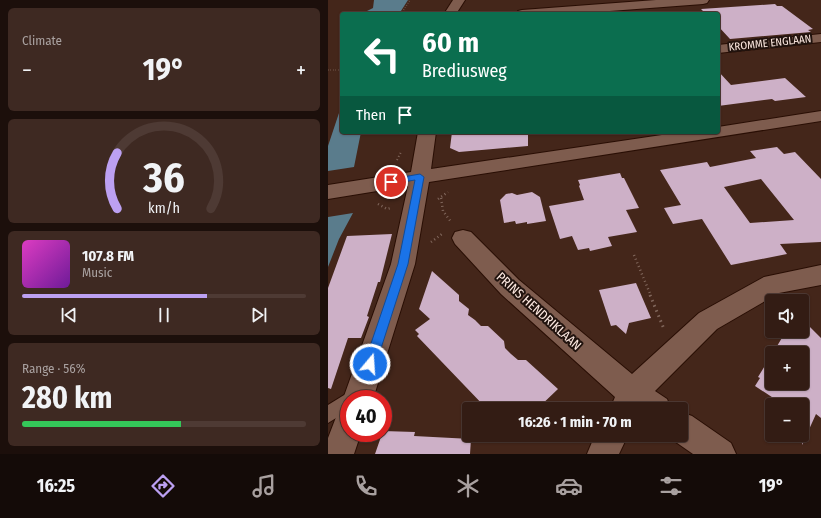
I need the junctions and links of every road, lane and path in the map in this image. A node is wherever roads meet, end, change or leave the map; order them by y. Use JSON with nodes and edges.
{"nodes":[{"id":1,"x":410,"y":0,"type":"edge"},
{"id":2,"x":459,"y":0,"type":"edge"},
{"id":3,"x":703,"y":0,"type":"edge"},
{"id":4,"x":403,"y":12,"type":"edge"},
{"id":5,"x":451,"y":12,"type":"edge"},
{"id":6,"x":548,"y":12,"type":"edge"},
{"id":7,"x":821,"y":38,"type":"edge"},
{"id":8,"x":720,"y":49,"type":"edge"},
{"id":9,"x":328,"y":70,"type":"edge"},
{"id":10,"x":340,"y":70,"type":"edge"},
{"id":11,"x":821,"y":116,"type":"edge"},
{"id":12,"x":720,"y":128,"type":"edge"},
{"id":13,"x":427,"y":134,"type":"edge"},
{"id":14,"x":667,"y":135,"type":"edge"},
{"id":15,"x":401,"y":152,"type":"dead end"},
{"id":16,"x":396,"y":160,"type":"dead end"},
{"id":17,"x":420,"y":177,"type":"junction"},
{"id":18,"x":328,"y":192,"type":"edge"},
{"id":19,"x":440,"y":198,"type":"dead end"},
{"id":20,"x":463,"y":238,"type":"joint"},
{"id":21,"x":634,"y":255,"type":"dead end"},
{"id":22,"x":821,"y":275,"type":"edge"},
{"id":23,"x":665,"y":332,"type":"dead end"},
{"id":24,"x":358,"y":390,"type":"edge"},
{"id":25,"x":628,"y":401,"type":"edge"},
{"id":26,"x":340,"y":407,"type":"edge"},
{"id":27,"x":328,"y":414,"type":"edge"},
{"id":28,"x":688,"y":432,"type":"edge"},
{"id":29,"x":342,"y":442,"type":"edge"},
{"id":30,"x":609,"y":442,"type":"edge"},
{"id":31,"x":338,"y":454,"type":"edge"},
{"id":32,"x":603,"y":454,"type":"edge"},
{"id":33,"x":720,"y":454,"type":"edge"}],
"edges":[{"from":1,"to":4,"type":"path"},
{"from":2,"to":5,"type":"street"},
{"from":3,"to":6,"type":"street"},
{"from":7,"to":8,"type":"street","name":"KROMME ENGLAAN"},
{"from":9,"to":10,"type":"path"},
{"from":11,"to":12,"type":"street"},
{"from":13,"to":17,"type":"street"},
{"from":14,"to":17,"type":"street"},
{"from":15,"to":16,"type":"path"},
{"from":17,"to":18,"type":"street"},
{"from":17,"to":24,"type":"street"},
{"from":19,"to":20,"type":"path"},
{"from":20,"to":25,"type":"street","name":"PRINS HENDRIKLAAN"},
{"from":21,"to":23,"type":"path"},
{"from":22,"to":25,"type":"street"},
{"from":26,"to":27,"type":"lane"},
{"from":28,"to":33,"type":"street"},
{"from":29,"to":31,"type":"street"},
{"from":30,"to":32,"type":"street"}]}
